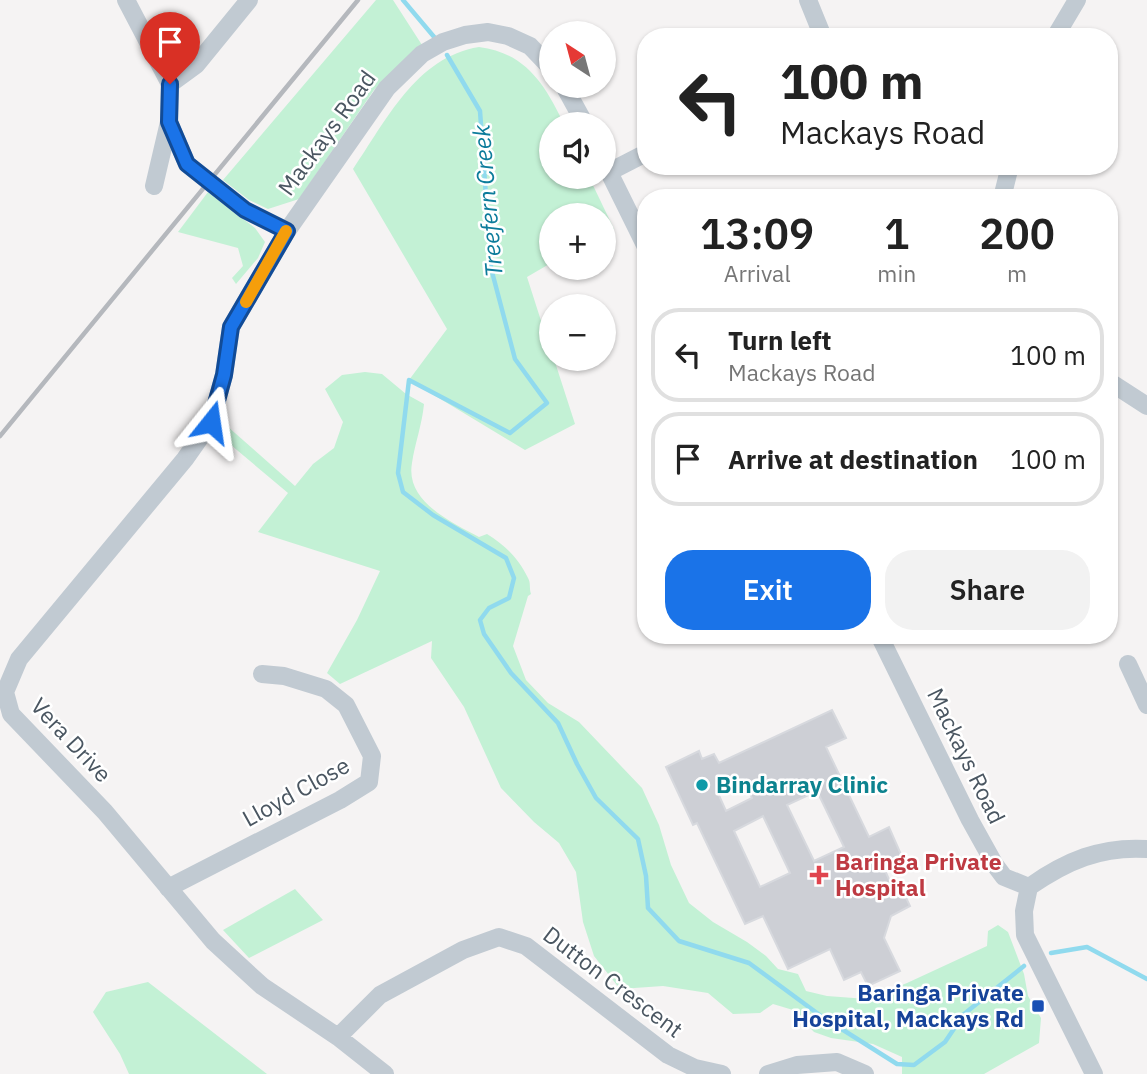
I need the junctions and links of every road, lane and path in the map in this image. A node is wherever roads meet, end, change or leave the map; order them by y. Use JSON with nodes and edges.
{"nodes":[{"id":1,"x":127,"y":0,"type":"edge"},
{"id":2,"x":249,"y":0,"type":"edge"},
{"id":3,"x":808,"y":0,"type":"edge"},
{"id":4,"x":1077,"y":0,"type":"edge"},
{"id":5,"x":819,"y":28,"type":"edge"},
{"id":6,"x":1060,"y":28,"type":"edge"},
{"id":7,"x":539,"y":55,"type":"edge"},
{"id":8,"x":170,"y":84,"type":"junction"},
{"id":9,"x":169,"y":122,"type":"junction"},
{"id":10,"x":637,"y":156,"type":"edge"},
{"id":11,"x":616,"y":164,"type":"edge"},
{"id":12,"x":154,"y":186,"type":"dead end"},
{"id":13,"x":616,"y":187,"type":"edge"},
{"id":14,"x":637,"y":229,"type":"edge"},
{"id":15,"x":287,"y":231,"type":"junction"},
{"id":16,"x":1118,"y":387,"type":"edge"},
{"id":17,"x":1147,"y":406,"type":"edge"},
{"id":18,"x":883,"y":644,"type":"edge"},
{"id":19,"x":1128,"y":664,"type":"dead end"},
{"id":20,"x":262,"y":674,"type":"dead end"},
{"id":21,"x":1147,"y":705,"type":"edge"},
{"id":22,"x":1147,"y":849,"type":"edge"},
{"id":23,"x":1029,"y":887,"type":"junction"},
{"id":24,"x":168,"y":888,"type":"junction"},
{"id":25,"x":338,"y":1037,"type":"junction"},
{"id":26,"x":386,"y":1074,"type":"edge"},
{"id":27,"x":722,"y":1074,"type":"edge"},
{"id":28,"x":768,"y":1074,"type":"edge"},
{"id":29,"x":865,"y":1074,"type":"edge"},
{"id":30,"x":1094,"y":1074,"type":"edge"}],
"edges":[{"from":1,"to":8,"type":"street","name":"Mackays Road"},
{"from":2,"to":8,"type":"street"},
{"from":3,"to":5,"type":"street"},
{"from":4,"to":6,"type":"street"},
{"from":7,"to":15,"type":"street","name":"Mackays Road"},
{"from":8,"to":9,"type":"street","name":"Mackays Road"},
{"from":9,"to":12,"type":"street"},
{"from":9,"to":15,"type":"street","name":"Mackays Road"},
{"from":10,"to":11,"type":"street"},
{"from":13,"to":14,"type":"street"},
{"from":15,"to":24,"type":"street","name":"Vera Drive"},
{"from":16,"to":17,"type":"street"},
{"from":18,"to":23,"type":"street","name":"Mackays Road"},
{"from":19,"to":21,"type":"street"},
{"from":20,"to":24,"type":"street","name":"Lloyd Close"},
{"from":22,"to":23,"type":"street"},
{"from":23,"to":30,"type":"street"},
{"from":24,"to":25,"type":"street","name":"Vera Drive"},
{"from":25,"to":26,"type":"street","name":"Vera Drive"},
{"from":25,"to":27,"type":"street","name":"Dutton Crescent"},
{"from":28,"to":29,"type":"street"}]}
